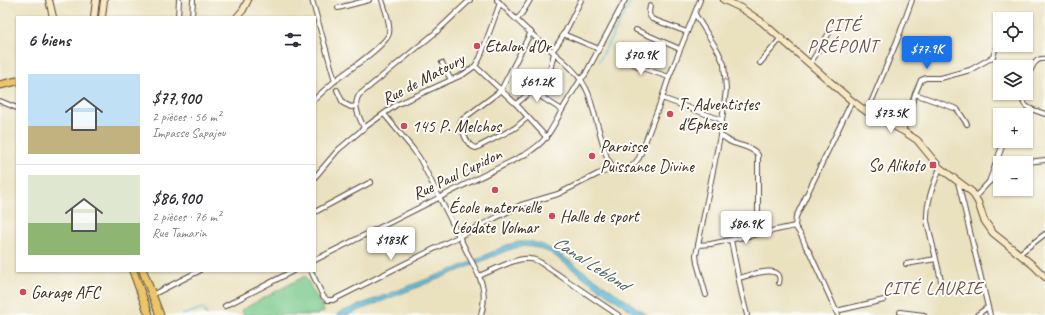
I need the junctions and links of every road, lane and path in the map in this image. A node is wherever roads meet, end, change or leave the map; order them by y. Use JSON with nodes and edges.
{"nodes":[{"id":1,"x":49,"y":0,"type":"edge"},
{"id":2,"x":96,"y":0,"type":"edge"},
{"id":3,"x":104,"y":0,"type":"edge"},
{"id":4,"x":179,"y":0,"type":"edge"},
{"id":5,"x":193,"y":0,"type":"edge"},
{"id":6,"x":248,"y":0,"type":"edge"},
{"id":7,"x":312,"y":0,"type":"edge"},
{"id":8,"x":369,"y":0,"type":"edge"},
{"id":9,"x":382,"y":0,"type":"edge"},
{"id":10,"x":470,"y":0,"type":"edge"},
{"id":11,"x":530,"y":0,"type":"edge"},
{"id":12,"x":581,"y":0,"type":"edge"},
{"id":13,"x":625,"y":0,"type":"edge"},
{"id":14,"x":700,"y":0,"type":"edge"},
{"id":15,"x":724,"y":0,"type":"edge"},
{"id":16,"x":912,"y":0,"type":"edge"},
{"id":17,"x":498,"y":2,"type":"edge"},
{"id":18,"x":650,"y":6,"type":"dead end"},
{"id":19,"x":338,"y":8,"type":"dead end"},
{"id":20,"x":695,"y":14,"type":"junction"},
{"id":21,"x":53,"y":16,"type":"edge"},
{"id":22,"x":94,"y":16,"type":"edge"},
{"id":23,"x":102,"y":16,"type":"edge"},
{"id":24,"x":178,"y":16,"type":"edge"},
{"id":25,"x":192,"y":16,"type":"edge"},
{"id":26,"x":238,"y":16,"type":"edge"},
{"id":27,"x":517,"y":19,"type":"junction"},
{"id":28,"x":636,"y":30,"type":"dead end"},
{"id":29,"x":531,"y":32,"type":"junction"},
{"id":30,"x":687,"y":32,"type":"junction"},
{"id":31,"x":829,"y":33,"type":"dead end"},
{"id":32,"x":563,"y":34,"type":"junction"},
{"id":33,"x":781,"y":38,"type":"junction"},
{"id":34,"x":599,"y":49,"type":"junction"},
{"id":35,"x":680,"y":49,"type":"junction"},
{"id":36,"x":553,"y":52,"type":"junction"},
{"id":37,"x":994,"y":52,"type":"edge"},
{"id":38,"x":621,"y":57,"type":"dead end"},
{"id":39,"x":1045,"y":59,"type":"edge"},
{"id":40,"x":442,"y":63,"type":"dead end"},
{"id":41,"x":760,"y":63,"type":"dead end"},
{"id":42,"x":810,"y":64,"type":"junction"},
{"id":43,"x":475,"y":66,"type":"junction"},
{"id":44,"x":1033,"y":67,"type":"edge"},
{"id":45,"x":669,"y":77,"type":"junction"},
{"id":46,"x":451,"y":80,"type":"junction"},
{"id":47,"x":581,"y":80,"type":"junction"},
{"id":48,"x":16,"y":81,"type":"edge"},
{"id":49,"x":335,"y":81,"type":"junction"},
{"id":50,"x":0,"y":85,"type":"edge"},
{"id":51,"x":337,"y":90,"type":"dead end"},
{"id":52,"x":501,"y":90,"type":"junction"},
{"id":53,"x":915,"y":94,"type":"junction"},
{"id":54,"x":316,"y":98,"type":"edge"},
{"id":55,"x":543,"y":98,"type":"junction"},
{"id":56,"x":662,"y":98,"type":"junction"},
{"id":57,"x":0,"y":100,"type":"edge"},
{"id":58,"x":1023,"y":100,"type":"edge"},
{"id":59,"x":852,"y":101,"type":"junction"},
{"id":60,"x":516,"y":104,"type":"junction"},
{"id":61,"x":356,"y":106,"type":"junction"},
{"id":62,"x":16,"y":108,"type":"edge"},
{"id":63,"x":562,"y":110,"type":"junction"},
{"id":64,"x":867,"y":112,"type":"junction"},
{"id":65,"x":384,"y":114,"type":"junction"},
{"id":66,"x":1045,"y":114,"type":"edge"},
{"id":67,"x":528,"y":117,"type":"junction"},
{"id":68,"x":722,"y":120,"type":"junction"},
{"id":69,"x":966,"y":124,"type":"dead end"},
{"id":70,"x":364,"y":128,"type":"junction"},
{"id":71,"x":903,"y":130,"type":"junction"},
{"id":72,"x":720,"y":136,"type":"junction"},
{"id":73,"x":547,"y":138,"type":"junction"},
{"id":74,"x":1001,"y":148,"type":"edge"},
{"id":75,"x":1045,"y":160,"type":"edge"},
{"id":76,"x":1033,"y":161,"type":"edge"},
{"id":77,"x":940,"y":168,"type":"junction"},
{"id":78,"x":612,"y":169,"type":"junction"},
{"id":79,"x":316,"y":176,"type":"edge"},
{"id":80,"x":993,"y":179,"type":"edge"},
{"id":81,"x":371,"y":182,"type":"dead end"},
{"id":82,"x":958,"y":182,"type":"junction"},
{"id":83,"x":989,"y":182,"type":"junction"},
{"id":84,"x":975,"y":197,"type":"junction"},
{"id":85,"x":439,"y":198,"type":"junction"},
{"id":86,"x":316,"y":211,"type":"edge"},
{"id":87,"x":795,"y":226,"type":"junction"},
{"id":88,"x":758,"y":234,"type":"junction"},
{"id":89,"x":1045,"y":234,"type":"edge"},
{"id":90,"x":459,"y":236,"type":"junction"},
{"id":91,"x":731,"y":240,"type":"junction"},
{"id":92,"x":698,"y":245,"type":"junction"},
{"id":93,"x":1019,"y":254,"type":"junction"},
{"id":94,"x":936,"y":259,"type":"junction"},
{"id":95,"x":316,"y":260,"type":"edge"},
{"id":96,"x":906,"y":264,"type":"dead end"},
{"id":97,"x":133,"y":272,"type":"edge"},
{"id":98,"x":143,"y":272,"type":"edge"},
{"id":99,"x":197,"y":272,"type":"edge"},
{"id":100,"x":291,"y":272,"type":"edge"},
{"id":101,"x":311,"y":272,"type":"edge"},
{"id":102,"x":479,"y":276,"type":"junction"},
{"id":103,"x":1045,"y":277,"type":"edge"},
{"id":104,"x":739,"y":278,"type":"junction"},
{"id":105,"x":779,"y":283,"type":"dead end"},
{"id":106,"x":944,"y":293,"type":"dead end"},
{"id":107,"x":152,"y":294,"type":"junction"},
{"id":108,"x":706,"y":295,"type":"dead end"},
{"id":109,"x":884,"y":300,"type":"dead end"},
{"id":110,"x":225,"y":306,"type":"dead end"},
{"id":111,"x":988,"y":307,"type":"junction"},
{"id":112,"x":900,"y":312,"type":"dead end"},
{"id":113,"x":837,"y":313,"type":"edge"},
{"id":114,"x":149,"y":315,"type":"edge"},
{"id":115,"x":160,"y":315,"type":"edge"},
{"id":116,"x":482,"y":315,"type":"edge"},
{"id":117,"x":618,"y":315,"type":"edge"},
{"id":118,"x":747,"y":315,"type":"edge"},
{"id":119,"x":924,"y":315,"type":"edge"},
{"id":120,"x":977,"y":315,"type":"edge"},
{"id":121,"x":990,"y":315,"type":"edge"}],
"edges":[{"from":1,"to":21,"type":"street"},
{"from":2,"to":22,"type":"street"},
{"from":3,"to":23,"type":"street"},
{"from":4,"to":24,"type":"street"},
{"from":5,"to":25,"type":"street"},
{"from":6,"to":26,"type":"street"},
{"from":7,"to":49,"type":"street"},
{"from":8,"to":19,"type":"street"},
{"from":9,"to":49,"type":"street"},
{"from":10,"to":61,"type":"street"},
{"from":11,"to":27,"type":"street"},
{"from":12,"to":32,"type":"street"},
{"from":13,"to":34,"type":"street","name":"Rue Paul Cupidon"},
{"from":14,"to":20,"type":"street"},
{"from":15,"to":33,"type":"street"},
{"from":16,"to":64,"type":"street"},
{"from":17,"to":27,"type":"street"},
{"from":17,"to":43,"type":"street","name":"Rue de Matoury"},
{"from":18,"to":30,"type":"street"},
{"from":20,"to":30,"type":"street"},
{"from":68,"to":20,"type":"street","one_way":true},
{"from":27,"to":29,"type":"street"},
{"from":28,"to":35,"type":"street"},
{"from":29,"to":36,"type":"street"},
{"from":29,"to":52,"type":"street"},
{"from":30,"to":35,"type":"street"},
{"from":31,"to":42,"type":"street"},
{"from":32,"to":34,"type":"street"},
{"from":32,"to":36,"type":"street"},
{"from":33,"to":41,"type":"street"},
{"from":33,"to":42,"type":"street"},
{"from":34,"to":47,"type":"street","name":"Rue Paul Cupidon"},
{"from":35,"to":45,"type":"street"},
{"from":36,"to":47,"type":"street"},
{"from":36,"to":55,"type":"street"},
{"from":37,"to":53,"type":"street"},
{"from":38,"to":45,"type":"street"},
{"from":39,"to":44,"type":"street"},
{"from":40,"to":46,"type":"street"},
{"from":42,"to":59,"type":"street"},
{"from":43,"to":46,"type":"street","name":"Rue de Matoury"},
{"from":43,"to":52,"type":"street"},
{"from":45,"to":56,"type":"street"},
{"from":46,"to":65,"type":"street","name":"Rue de Matoury"},
{"from":47,"to":63,"type":"street","name":"Rue Paul Cupidon"},
{"from":47,"to":78,"type":"street"},
{"from":48,"to":50,"type":"main road"},
{"from":49,"to":54,"type":"street"},
{"from":51,"to":61,"type":"street"},
{"from":52,"to":60,"type":"street"},
{"from":52,"to":67,"type":"street"},
{"from":53,"to":69,"type":"street"},
{"from":53,"to":71,"type":"street"},
{"from":55,"to":60,"type":"street"},
{"from":55,"to":63,"type":"street"},
{"from":56,"to":68,"type":"street"},
{"from":56,"to":78,"type":"street"},
{"from":57,"to":62,"type":"street"},
{"from":58,"to":66,"type":"street"},
{"from":59,"to":64,"type":"street"},
{"from":59,"to":87,"type":"street"},
{"from":60,"to":67,"type":"street"},
{"from":61,"to":70,"type":"street"},
{"from":63,"to":73,"type":"street","name":"Rue Paul Cupidon"},
{"from":64,"to":71,"type":"street"},
{"from":65,"to":70,"type":"street","name":"Rue de Matoury"},
{"from":65,"to":85,"type":"street"},
{"from":67,"to":73,"type":"street"},
{"from":68,"to":72,"type":"street"},
{"from":70,"to":79,"type":"street","name":"Rue de Matoury"},
{"from":71,"to":77,"type":"street"},
{"from":72,"to":88,"type":"street"},
{"from":72,"to":92,"type":"street"},
{"from":73,"to":85,"type":"street","name":"Rue Paul Cupidon"},
{"from":74,"to":83,"type":"street"},
{"from":75,"to":76,"type":"street"},
{"from":77,"to":82,"type":"street"},
{"from":77,"to":94,"type":"street"},
{"from":78,"to":90,"type":"street"},
{"from":80,"to":83,"type":"street"},
{"from":81,"to":86,"type":"street"},
{"from":82,"to":84,"type":"street"},
{"from":82,"to":111,"type":"street"},
{"from":83,"to":84,"type":"street"},
{"from":84,"to":93,"type":"street"},
{"from":85,"to":90,"type":"street"},
{"from":85,"to":95,"type":"street","name":"Rue Paul Cupidon"},
{"from":87,"to":88,"type":"street"},
{"from":87,"to":113,"type":"street"},
{"from":88,"to":91,"type":"street"},
{"from":89,"to":93,"type":"street"},
{"from":90,"to":101,"type":"street"},
{"from":90,"to":102,"type":"street"},
{"from":91,"to":92,"type":"street"},
{"from":91,"to":104,"type":"street"},
{"from":92,"to":108,"type":"street"},
{"from":93,"to":103,"type":"street"},
{"from":94,"to":96,"type":"street"},
{"from":94,"to":106,"type":"street"},
{"from":97,"to":114,"type":"main road"},
{"from":98,"to":107,"type":"main road"},
{"from":99,"to":107,"type":"street"},
{"from":100,"to":110,"type":"street"},
{"from":102,"to":116,"type":"street"},
{"from":102,"to":117,"type":"street"},
{"from":104,"to":105,"type":"street"},
{"from":104,"to":118,"type":"street"},
{"from":107,"to":115,"type":"main road"},
{"from":109,"to":113,"type":"street"},
{"from":111,"to":120,"type":"street"},
{"from":111,"to":121,"type":"street"},
{"from":112,"to":119,"type":"street"}]}
